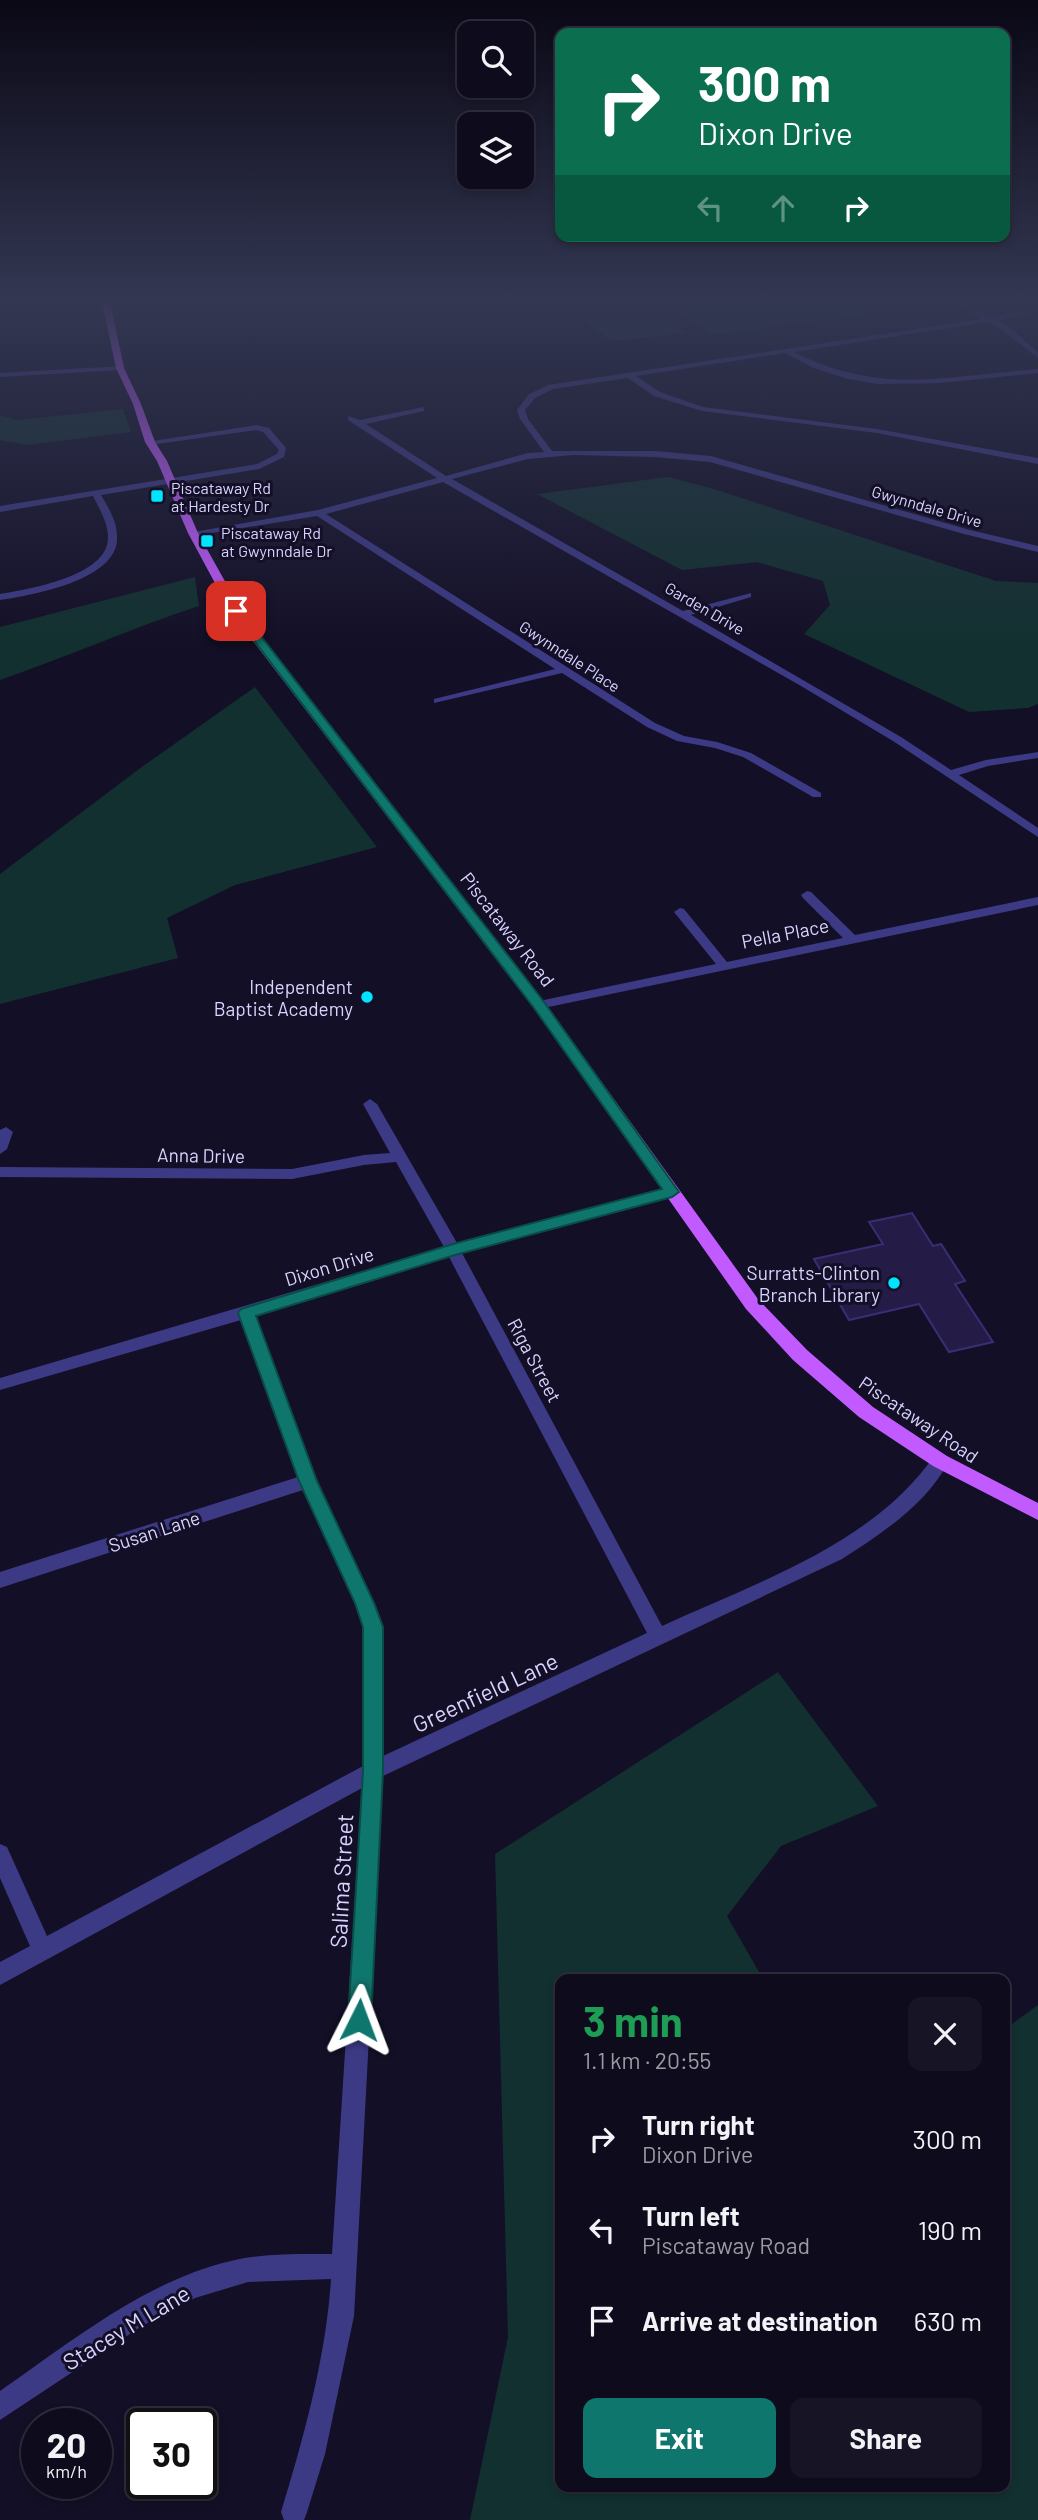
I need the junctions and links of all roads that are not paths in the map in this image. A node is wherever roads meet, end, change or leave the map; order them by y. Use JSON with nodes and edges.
{"nodes":[{"id":1,"x":141,"y":415,"type":"edge"},
{"id":2,"x":387,"y":415,"type":"edge"},
{"id":3,"x":522,"y":415,"type":"edge"},
{"id":4,"x":747,"y":415,"type":"edge"},
{"id":5,"x":150,"y":442,"type":"junction"},
{"id":6,"x":548,"y":452,"type":"junction"},
{"id":7,"x":1038,"y":461,"type":"edge"},
{"id":8,"x":443,"y":478,"type":"junction"},
{"id":9,"x":169,"y":482,"type":"junction"},
{"id":10,"x":96,"y":493,"type":"junction"},
{"id":11,"x":0,"y":509,"type":"edge"},
{"id":12,"x":319,"y":513,"type":"junction"},
{"id":13,"x":192,"y":533,"type":"junction"},
{"id":14,"x":1038,"y":549,"type":"edge"},
{"id":15,"x":748,"y":595,"type":"dead end"},
{"id":16,"x":0,"y":597,"type":"edge"},
{"id":17,"x":683,"y":614,"type":"junction"},
{"id":18,"x":562,"y":670,"type":"junction"},
{"id":19,"x":438,"y":701,"type":"dead end"},
{"id":20,"x":1038,"y":755,"type":"edge"},
{"id":21,"x":951,"y":774,"type":"junction"},
{"id":22,"x":817,"y":795,"type":"dead end"},
{"id":23,"x":1038,"y":833,"type":"edge"},
{"id":24,"x":807,"y":895,"type":"dead end"},
{"id":25,"x":1038,"y":901,"type":"edge"},
{"id":26,"x":680,"y":912,"type":"dead end"},
{"id":27,"x":852,"y":939,"type":"junction"},
{"id":28,"x":723,"y":965,"type":"junction"},
{"id":29,"x":539,"y":1005,"type":"junction"},
{"id":30,"x":370,"y":1104,"type":"dead end"},
{"id":31,"x":6,"y":1132,"type":"dead end"},
{"id":32,"x":0,"y":1149,"type":"edge"},
{"id":33,"x":400,"y":1157,"type":"junction"},
{"id":34,"x":0,"y":1172,"type":"edge"},
{"id":35,"x":672,"y":1192,"type":"junction"},
{"id":36,"x":453,"y":1250,"type":"junction"},
{"id":37,"x":247,"y":1313,"type":"junction"},
{"id":38,"x":0,"y":1384,"type":"edge"},
{"id":39,"x":940,"y":1461,"type":"junction"},
{"id":40,"x":308,"y":1481,"type":"junction"},
{"id":41,"x":1038,"y":1512,"type":"edge"},
{"id":42,"x":0,"y":1580,"type":"edge"},
{"id":43,"x":659,"y":1637,"type":"junction"},
{"id":44,"x":373,"y":1771,"type":"junction"},
{"id":45,"x":0,"y":1854,"type":"edge"},
{"id":46,"x":42,"y":1950,"type":"junction"},
{"id":47,"x":0,"y":1974,"type":"edge"},
{"id":48,"x":345,"y":2266,"type":"junction"},
{"id":49,"x":0,"y":2407,"type":"edge"},
{"id":50,"x":293,"y":2512,"type":"dead end"}],
"edges":[{"from":1,"to":5,"type":"main road","name":"Piscataway Road"},
{"from":2,"to":8,"type":"street","name":"Garden Drive"},
{"from":3,"to":6,"type":"street"},
{"from":4,"to":7,"type":"street"},
{"from":5,"to":9,"type":"main road","name":"Piscataway Road"},
{"from":5,"to":9,"type":"street"},
{"from":6,"to":8,"type":"street","name":"Gwynndale Drive"},
{"from":6,"to":14,"type":"street","name":"Gwynndale Drive"},
{"from":8,"to":12,"type":"street","name":"Gwynndale Drive"},
{"from":8,"to":17,"type":"street","name":"Garden Drive"},
{"from":9,"to":10,"type":"street"},
{"from":9,"to":13,"type":"main road","name":"Piscataway Road"},
{"from":10,"to":11,"type":"street"},
{"from":10,"to":16,"type":"street"},
{"from":12,"to":13,"type":"street","name":"Gwynndale Drive"},
{"from":12,"to":18,"type":"street","name":"Gwynndale Place"},
{"from":13,"to":29,"type":"main road","name":"Piscataway Road"},
{"from":15,"to":17,"type":"street"},
{"from":17,"to":21,"type":"street","name":"Garden Drive"},
{"from":18,"to":19,"type":"street"},
{"from":18,"to":22,"type":"street","name":"Gwynndale Place"},
{"from":20,"to":21,"type":"street"},
{"from":21,"to":23,"type":"street","name":"Garden Drive"},
{"from":24,"to":27,"type":"street"},
{"from":25,"to":27,"type":"street","name":"Pella Place"},
{"from":26,"to":28,"type":"street"},
{"from":27,"to":28,"type":"street","name":"Pella Place"},
{"from":28,"to":29,"type":"street","name":"Pella Place"},
{"from":29,"to":35,"type":"main road","name":"Piscataway Road"},
{"from":30,"to":33,"type":"street","name":"Riga Street"},
{"from":31,"to":32,"type":"street"},
{"from":33,"to":34,"type":"street","name":"Anna Drive"},
{"from":33,"to":36,"type":"street","name":"Riga Street"},
{"from":35,"to":36,"type":"street","name":"Dixon Drive"},
{"from":35,"to":39,"type":"main road","name":"Piscataway Road"},
{"from":36,"to":37,"type":"street","name":"Dixon Drive"},
{"from":36,"to":43,"type":"street","name":"Riga Street"},
{"from":37,"to":38,"type":"street","name":"Dixon Drive"},
{"from":37,"to":40,"type":"street","name":"Salima Street"},
{"from":39,"to":41,"type":"main road","name":"Piscataway Road"},
{"from":39,"to":43,"type":"street","name":"Greenfield Lane"},
{"from":40,"to":42,"type":"street","name":"Susan Lane"},
{"from":40,"to":44,"type":"street","name":"Salima Street"},
{"from":43,"to":44,"type":"street","name":"Greenfield Lane"},
{"from":44,"to":46,"type":"street","name":"Greenfield Lane"},
{"from":44,"to":48,"type":"street","name":"Salima Street"},
{"from":45,"to":46,"type":"street"},
{"from":46,"to":47,"type":"street","name":"Greenfield Lane"},
{"from":48,"to":49,"type":"street","name":"Stacey M Lane"},
{"from":48,"to":50,"type":"street","name":"Salima Street"}]}
